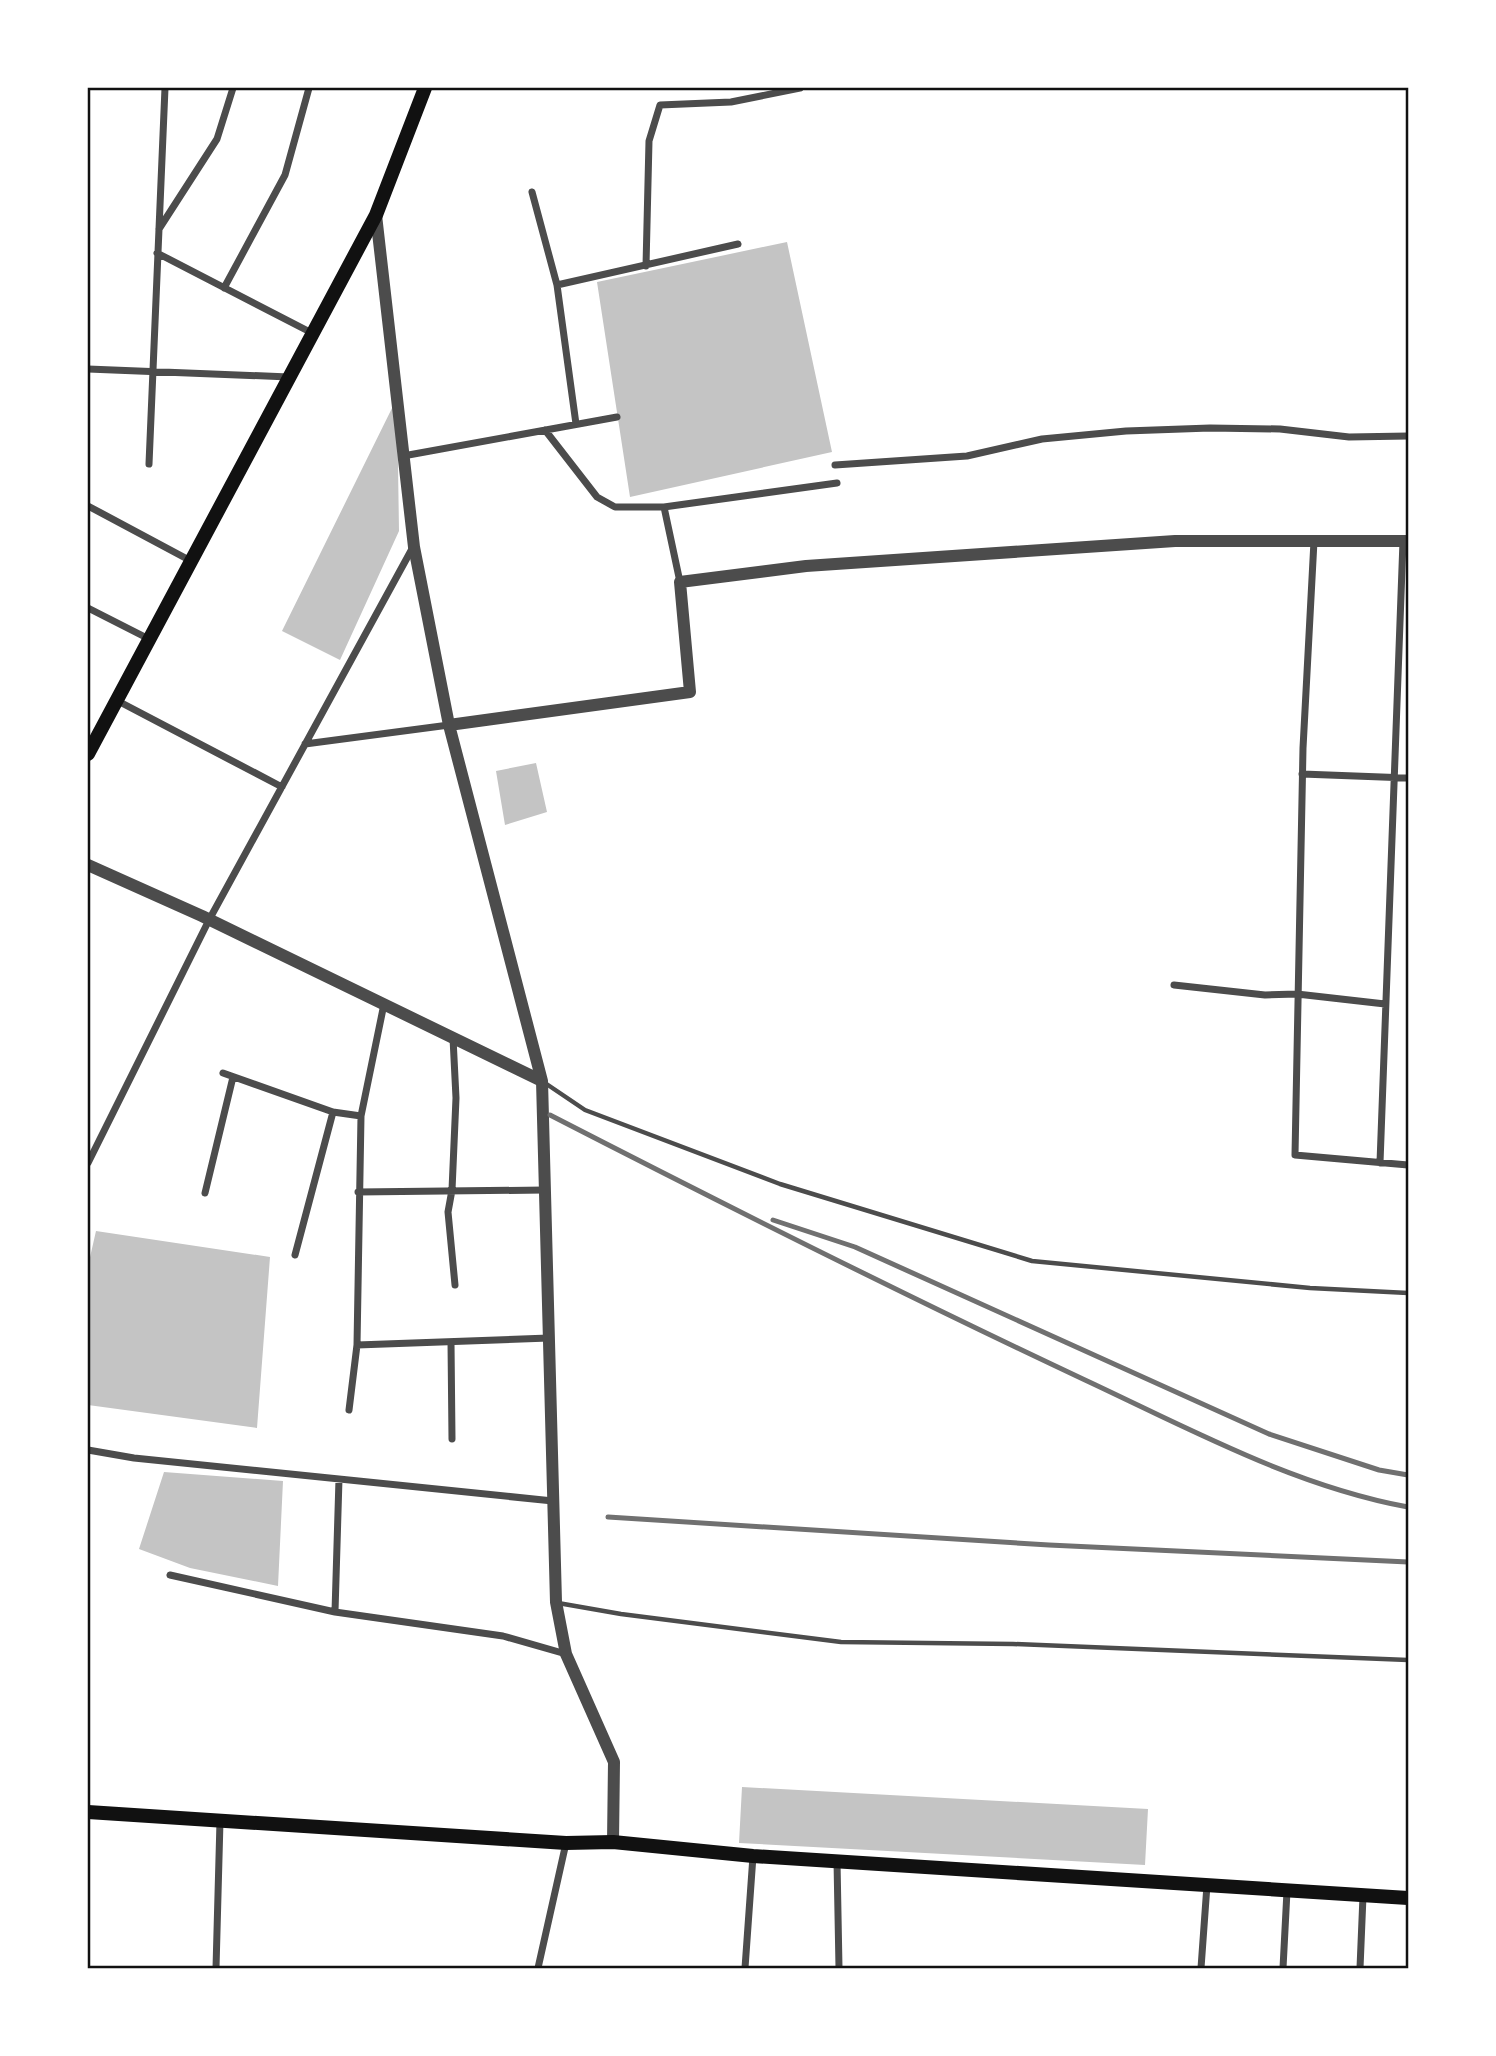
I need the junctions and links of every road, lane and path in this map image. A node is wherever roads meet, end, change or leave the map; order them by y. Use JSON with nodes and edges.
{"nodes":[{"id":1,"x":164,"y":88,"type":"edge"},
{"id":2,"x":233,"y":88,"type":"edge"},
{"id":3,"x":309,"y":88,"type":"edge"},
{"id":4,"x":425,"y":88,"type":"edge"},
{"id":5,"x":800,"y":88,"type":"edge"},
{"id":6,"x":532,"y":192,"type":"dead end"},
{"id":7,"x":376,"y":215,"type":"junction"},
{"id":8,"x":158,"y":230,"type":"junction"},
{"id":9,"x":738,"y":244,"type":"dead end"},
{"id":10,"x":157,"y":253,"type":"junction"},
{"id":11,"x":646,"y":266,"type":"junction"},
{"id":12,"x":557,"y":285,"type":"junction"},
{"id":13,"x":225,"y":288,"type":"junction"},
{"id":14,"x":313,"y":333,"type":"junction"},
{"id":15,"x":88,"y":369,"type":"edge"},
{"id":16,"x":152,"y":372,"type":"junction"},
{"id":17,"x":289,"y":377,"type":"junction"},
{"id":18,"x":617,"y":417,"type":"dead end"},
{"id":19,"x":576,"y":424,"type":"junction"},
{"id":20,"x":545,"y":430,"type":"junction"},
{"id":21,"x":1409,"y":436,"type":"edge"},
{"id":22,"x":403,"y":456,"type":"junction"},
{"id":23,"x":149,"y":464,"type":"dead end"},
{"id":24,"x":835,"y":465,"type":"dead end"},
{"id":25,"x":837,"y":483,"type":"dead end"},
{"id":26,"x":88,"y":506,"type":"edge"},
{"id":27,"x":664,"y":507,"type":"junction"},
{"id":28,"x":1314,"y":541,"type":"junction"},
{"id":29,"x":1406,"y":541,"type":"edge"},
{"id":30,"x":414,"y":547,"type":"junction"},
{"id":31,"x":191,"y":561,"type":"junction"},
{"id":32,"x":680,"y":582,"type":"junction"},
{"id":33,"x":88,"y":608,"type":"edge"},
{"id":34,"x":149,"y":639,"type":"junction"},
{"id":35,"x":116,"y":700,"type":"junction"},
{"id":36,"x":449,"y":725,"type":"junction"},
{"id":37,"x":305,"y":744,"type":"junction"},
{"id":38,"x":88,"y":754,"type":"edge"},
{"id":39,"x":1302,"y":774,"type":"junction"},
{"id":40,"x":1394,"y":777,"type":"junction"},
{"id":41,"x":1409,"y":778,"type":"edge"},
{"id":42,"x":282,"y":787,"type":"junction"},
{"id":43,"x":88,"y":865,"type":"edge"},
{"id":44,"x":209,"y":920,"type":"junction"},
{"id":45,"x":1174,"y":985,"type":"dead end"},
{"id":46,"x":1297,"y":994,"type":"junction"},
{"id":47,"x":384,"y":1004,"type":"junction"},
{"id":48,"x":1385,"y":1004,"type":"junction"},
{"id":49,"x":452,"y":1037,"type":"junction"},
{"id":50,"x":223,"y":1073,"type":"dead end"},
{"id":51,"x":233,"y":1077,"type":"junction"},
{"id":52,"x":542,"y":1081,"type":"junction"},
{"id":53,"x":333,"y":1112,"type":"junction"},
{"id":54,"x":361,"y":1116,"type":"junction"},
{"id":55,"x":88,"y":1163,"type":"edge"},
{"id":56,"x":1380,"y":1163,"type":"junction"},
{"id":57,"x":1409,"y":1165,"type":"edge"},
{"id":58,"x":452,"y":1190,"type":"junction"},
{"id":59,"x":545,"y":1190,"type":"junction"},
{"id":60,"x":358,"y":1192,"type":"junction"},
{"id":61,"x":205,"y":1194,"type":"dead end"},
{"id":62,"x":295,"y":1255,"type":"dead end"},
{"id":63,"x":455,"y":1285,"type":"dead end"},
{"id":64,"x":1409,"y":1293,"type":"edge"},
{"id":65,"x":549,"y":1338,"type":"junction"},
{"id":66,"x":451,"y":1342,"type":"junction"},
{"id":67,"x":356,"y":1345,"type":"junction"},
{"id":68,"x":349,"y":1410,"type":"dead end"},
{"id":69,"x":452,"y":1439,"type":"dead end"},
{"id":70,"x":88,"y":1450,"type":"edge"},
{"id":71,"x":339,"y":1479,"type":"junction"},
{"id":72,"x":553,"y":1501,"type":"junction"},
{"id":73,"x":170,"y":1575,"type":"dead end"},
{"id":74,"x":556,"y":1602,"type":"junction"},
{"id":75,"x":335,"y":1612,"type":"junction"},
{"id":76,"x":566,"y":1654,"type":"junction"},
{"id":77,"x":1409,"y":1660,"type":"edge"},
{"id":78,"x":88,"y":1812,"type":"edge"},
{"id":79,"x":220,"y":1821,"type":"junction"},
{"id":80,"x":613,"y":1842,"type":"junction"},
{"id":81,"x":566,"y":1843,"type":"junction"},
{"id":82,"x":753,"y":1856,"type":"junction"},
{"id":83,"x":837,"y":1861,"type":"junction"},
{"id":84,"x":1207,"y":1885,"type":"junction"},
{"id":85,"x":1287,"y":1890,"type":"junction"},
{"id":86,"x":1363,"y":1895,"type":"junction"},
{"id":87,"x":1409,"y":1898,"type":"edge"},
{"id":88,"x":216,"y":1969,"type":"edge"},
{"id":89,"x":538,"y":1969,"type":"edge"},
{"id":90,"x":746,"y":1969,"type":"edge"},
{"id":91,"x":839,"y":1969,"type":"edge"},
{"id":92,"x":1200,"y":1969,"type":"edge"},
{"id":93,"x":1283,"y":1969,"type":"edge"},
{"id":94,"x":1360,"y":1969,"type":"edge"}],
"edges":[{"from":1,"to":8,"type":"street"},
{"from":2,"to":8,"type":"street"},
{"from":3,"to":13,"type":"street"},
{"from":4,"to":7,"type":"main road"},
{"from":5,"to":11,"type":"street"},
{"from":6,"to":12,"type":"street"},
{"from":7,"to":14,"type":"main road"},
{"from":7,"to":22,"type":"street"},
{"from":8,"to":10,"type":"street"},
{"from":9,"to":11,"type":"street"},
{"from":10,"to":13,"type":"street"},
{"from":10,"to":16,"type":"street"},
{"from":11,"to":12,"type":"street"},
{"from":12,"to":19,"type":"street"},
{"from":13,"to":14,"type":"street"},
{"from":14,"to":17,"type":"main road"},
{"from":15,"to":16,"type":"street"},
{"from":16,"to":17,"type":"street"},
{"from":16,"to":23,"type":"street"},
{"from":17,"to":31,"type":"main road"},
{"from":18,"to":19,"type":"street"},
{"from":19,"to":20,"type":"street"},
{"from":20,"to":22,"type":"street"},
{"from":20,"to":27,"type":"street"},
{"from":21,"to":24,"type":"street"},
{"from":22,"to":30,"type":"street"},
{"from":25,"to":27,"type":"street"},
{"from":26,"to":31,"type":"street"},
{"from":27,"to":32,"type":"street"},
{"from":28,"to":29,"type":"street"},
{"from":28,"to":32,"type":"street"},
{"from":28,"to":39,"type":"street"},
{"from":29,"to":40,"type":"street"},
{"from":30,"to":36,"type":"street"},
{"from":30,"to":37,"type":"street"},
{"from":31,"to":34,"type":"main road"},
{"from":32,"to":36,"type":"street"},
{"from":33,"to":34,"type":"street"},
{"from":34,"to":35,"type":"main road"},
{"from":35,"to":38,"type":"main road"},
{"from":35,"to":42,"type":"street"},
{"from":36,"to":37,"type":"street"},
{"from":36,"to":52,"type":"street"},
{"from":37,"to":42,"type":"street"},
{"from":39,"to":40,"type":"street"},
{"from":39,"to":46,"type":"street"},
{"from":40,"to":41,"type":"street"},
{"from":40,"to":48,"type":"street"},
{"from":42,"to":44,"type":"street"},
{"from":43,"to":44,"type":"street"},
{"from":44,"to":47,"type":"street"},
{"from":44,"to":55,"type":"street"},
{"from":45,"to":46,"type":"street"},
{"from":46,"to":48,"type":"street"},
{"from":46,"to":56,"type":"street"},
{"from":47,"to":49,"type":"street"},
{"from":47,"to":54,"type":"street"},
{"from":48,"to":56,"type":"street"},
{"from":49,"to":52,"type":"street"},
{"from":49,"to":58,"type":"street"},
{"from":50,"to":51,"type":"street"},
{"from":51,"to":53,"type":"street"},
{"from":51,"to":61,"type":"street"},
{"from":52,"to":59,"type":"street"},
{"from":52,"to":64,"type":"lane"},
{"from":53,"to":54,"type":"street"},
{"from":53,"to":62,"type":"street"},
{"from":54,"to":60,"type":"street"},
{"from":56,"to":57,"type":"street"},
{"from":58,"to":59,"type":"street"},
{"from":58,"to":60,"type":"street"},
{"from":58,"to":63,"type":"street"},
{"from":59,"to":65,"type":"street"},
{"from":60,"to":67,"type":"street"},
{"from":65,"to":66,"type":"street"},
{"from":65,"to":72,"type":"street"},
{"from":66,"to":67,"type":"street"},
{"from":66,"to":69,"type":"street"},
{"from":67,"to":68,"type":"street"},
{"from":70,"to":71,"type":"street"},
{"from":71,"to":72,"type":"street"},
{"from":71,"to":75,"type":"street"},
{"from":72,"to":74,"type":"street"},
{"from":73,"to":75,"type":"street"},
{"from":74,"to":76,"type":"street"},
{"from":74,"to":77,"type":"lane"},
{"from":75,"to":76,"type":"street"},
{"from":76,"to":80,"type":"street"},
{"from":78,"to":79,"type":"main road"},
{"from":79,"to":81,"type":"main road"},
{"from":79,"to":88,"type":"street"},
{"from":80,"to":81,"type":"main road"},
{"from":80,"to":82,"type":"main road"},
{"from":81,"to":89,"type":"street"},
{"from":82,"to":83,"type":"main road"},
{"from":82,"to":90,"type":"street"},
{"from":83,"to":84,"type":"main road"},
{"from":83,"to":91,"type":"street"},
{"from":84,"to":85,"type":"main road"},
{"from":84,"to":92,"type":"street"},
{"from":85,"to":86,"type":"main road"},
{"from":85,"to":93,"type":"street"},
{"from":86,"to":87,"type":"main road"},
{"from":86,"to":94,"type":"street"}]}
